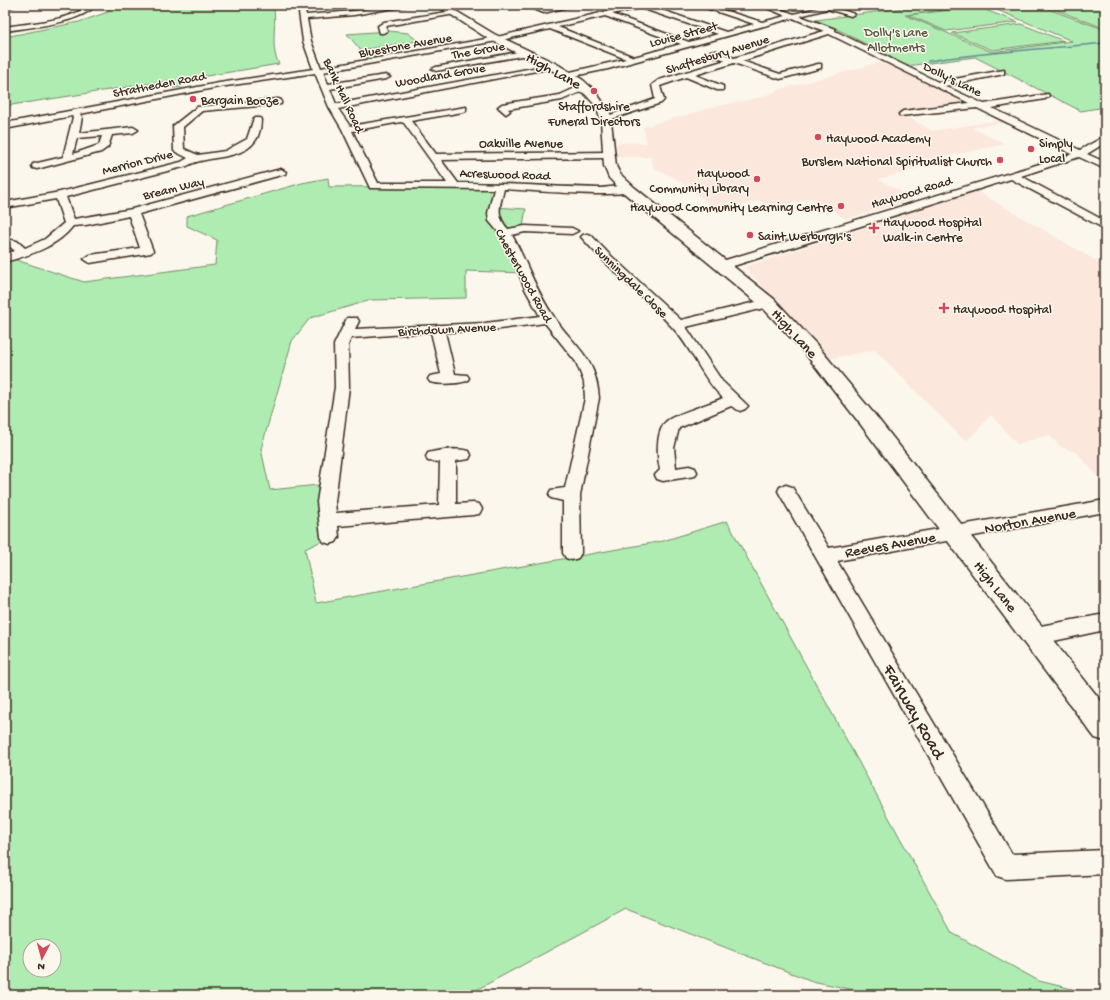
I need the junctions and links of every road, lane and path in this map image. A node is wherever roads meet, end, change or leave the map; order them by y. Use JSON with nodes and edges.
{"nodes":[{"id":1,"x":93,"y":5,"type":"edge"},
{"id":2,"x":301,"y":5,"type":"edge"},
{"id":3,"x":352,"y":5,"type":"edge"},
{"id":4,"x":408,"y":5,"type":"edge"},
{"id":5,"x":440,"y":5,"type":"edge"},
{"id":6,"x":526,"y":5,"type":"edge"},
{"id":7,"x":572,"y":5,"type":"edge"},
{"id":8,"x":642,"y":5,"type":"edge"},
{"id":9,"x":700,"y":5,"type":"edge"},
{"id":10,"x":763,"y":5,"type":"edge"},
{"id":11,"x":824,"y":6,"type":"edge"},
{"id":12,"x":354,"y":13,"type":"junction"},
{"id":13,"x":453,"y":13,"type":"junction"},
{"id":14,"x":606,"y":14,"type":"junction"},
{"id":15,"x":851,"y":14,"type":"dead end"},
{"id":16,"x":794,"y":15,"type":"junction"},
{"id":17,"x":31,"y":17,"type":"dead end"},
{"id":18,"x":302,"y":17,"type":"junction"},
{"id":19,"x":41,"y":23,"type":"junction"},
{"id":20,"x":760,"y":24,"type":"junction"},
{"id":21,"x":552,"y":27,"type":"junction"},
{"id":22,"x":5,"y":30,"type":"edge"},
{"id":23,"x":383,"y":31,"type":"dead end"},
{"id":24,"x":832,"y":32,"type":"junction"},
{"id":25,"x":725,"y":34,"type":"junction"},
{"id":26,"x":497,"y":39,"type":"junction"},
{"id":27,"x":688,"y":44,"type":"junction"},
{"id":28,"x":778,"y":48,"type":"junction"},
{"id":29,"x":793,"y":52,"type":"dead end"},
{"id":30,"x":524,"y":53,"type":"junction"},
{"id":31,"x":713,"y":53,"type":"dead end"},
{"id":32,"x":633,"y":59,"type":"junction"},
{"id":33,"x":734,"y":60,"type":"junction"},
{"id":34,"x":819,"y":65,"type":"dead end"},
{"id":35,"x":552,"y":66,"type":"junction"},
{"id":36,"x":436,"y":69,"type":"dead end"},
{"id":37,"x":318,"y":70,"type":"junction"},
{"id":38,"x":1001,"y":72,"type":"dead end"},
{"id":39,"x":569,"y":75,"type":"junction"},
{"id":40,"x":688,"y":75,"type":"junction"},
{"id":41,"x":780,"y":76,"type":"junction"},
{"id":42,"x":386,"y":78,"type":"dead end"},
{"id":43,"x":771,"y":79,"type":"dead end"},
{"id":44,"x":937,"y":85,"type":"junction"},
{"id":45,"x":325,"y":87,"type":"junction"},
{"id":46,"x":720,"y":88,"type":"dead end"},
{"id":47,"x":197,"y":89,"type":"junction"},
{"id":48,"x":588,"y":89,"type":"junction"},
{"id":49,"x":1045,"y":96,"type":"dead end"},
{"id":50,"x":278,"y":102,"type":"dead end"},
{"id":51,"x":493,"y":103,"type":"dead end"},
{"id":52,"x":980,"y":106,"type":"junction"},
{"id":53,"x":333,"y":107,"type":"junction"},
{"id":54,"x":200,"y":109,"type":"junction"},
{"id":55,"x":463,"y":109,"type":"dead end"},
{"id":56,"x":74,"y":113,"type":"junction"},
{"id":57,"x":903,"y":114,"type":"dead end"},
{"id":58,"x":606,"y":118,"type":"junction"},
{"id":59,"x":257,"y":120,"type":"dead end"},
{"id":60,"x":403,"y":120,"type":"junction"},
{"id":61,"x":5,"y":126,"type":"edge"},
{"id":62,"x":347,"y":129,"type":"junction"},
{"id":63,"x":133,"y":130,"type":"dead end"},
{"id":64,"x":108,"y":133,"type":"junction"},
{"id":65,"x":73,"y":136,"type":"junction"},
{"id":66,"x":1105,"y":139,"type":"edge"},
{"id":67,"x":1080,"y":154,"type":"junction"},
{"id":68,"x":608,"y":155,"type":"junction"},
{"id":69,"x":434,"y":157,"type":"junction"},
{"id":70,"x":193,"y":159,"type":"junction"},
{"id":71,"x":66,"y":160,"type":"junction"},
{"id":72,"x":37,"y":166,"type":"dead end"},
{"id":73,"x":1105,"y":166,"type":"edge"},
{"id":74,"x":282,"y":173,"type":"dead end"},
{"id":75,"x":1012,"y":175,"type":"junction"},
{"id":76,"x":380,"y":186,"type":"joint"},
{"id":77,"x":455,"y":186,"type":"junction"},
{"id":78,"x":500,"y":186,"type":"junction"},
{"id":79,"x":629,"y":190,"type":"junction"},
{"id":80,"x":60,"y":195,"type":"junction"},
{"id":81,"x":5,"y":206,"type":"edge"},
{"id":82,"x":133,"y":212,"type":"junction"},
{"id":83,"x":70,"y":223,"type":"junction"},
{"id":84,"x":1105,"y":226,"type":"edge"},
{"id":85,"x":505,"y":233,"type":"junction"},
{"id":86,"x":566,"y":233,"type":"dead end"},
{"id":87,"x":587,"y":237,"type":"dead end"},
{"id":88,"x":5,"y":242,"type":"edge"},
{"id":89,"x":22,"y":252,"type":"junction"},
{"id":90,"x":5,"y":258,"type":"edge"},
{"id":91,"x":90,"y":259,"type":"dead end"},
{"id":92,"x":723,"y":265,"type":"junction"},
{"id":93,"x":768,"y":303,"type":"junction"},
{"id":94,"x":548,"y":319,"type":"junction"},
{"id":95,"x":678,"y":325,"type":"junction"},
{"id":96,"x":437,"y":328,"type":"junction"},
{"id":97,"x":449,"y":378,"type":"dead end"},
{"id":98,"x":449,"y":456,"type":"dead end"},
{"id":99,"x":689,"y":472,"type":"dead end"},
{"id":100,"x":786,"y":491,"type":"dead end"},
{"id":101,"x":1105,"y":506,"type":"edge"},
{"id":102,"x":473,"y":509,"type":"dead end"},
{"id":103,"x":447,"y":510,"type":"junction"},
{"id":104,"x":329,"y":520,"type":"junction"},
{"id":105,"x":954,"y":533,"type":"junction"},
{"id":106,"x":330,"y":537,"type":"dead end"},
{"id":107,"x":572,"y":553,"type":"dead end"},
{"id":108,"x":825,"y":556,"type":"junction"},
{"id":109,"x":1105,"y":622,"type":"edge"},
{"id":110,"x":1035,"y":636,"type":"junction"},
{"id":111,"x":1105,"y":728,"type":"edge"},
{"id":112,"x":1105,"y":862,"type":"edge"}],
"edges":[{"from":1,"to":19,"type":"street"},
{"from":2,"to":18,"type":"street","name":"Bank Hall Road"},
{"from":3,"to":12,"type":"street"},
{"from":4,"to":12,"type":"street"},
{"from":5,"to":13,"type":"main road","name":"High Lane"},
{"from":6,"to":7,"type":"street"},
{"from":8,"to":14,"type":"street","name":"Bluestone Avenue"},
{"from":8,"to":25,"type":"street"},
{"from":9,"to":20,"type":"street"},
{"from":10,"to":16,"type":"street","name":"Dolly's Lane"},
{"from":11,"to":15,"type":"street"},
{"from":11,"to":16,"type":"street","name":"Louise Street"},
{"from":12,"to":18,"type":"street"},
{"from":13,"to":23,"type":"street"},
{"from":13,"to":26,"type":"main road","name":"High Lane"},
{"from":14,"to":21,"type":"street","name":"Bluestone Avenue"},
{"from":14,"to":27,"type":"street"},
{"from":16,"to":20,"type":"street","name":"Louise Street"},
{"from":16,"to":24,"type":"street","name":"Dolly's Lane"},
{"from":17,"to":19,"type":"street"},
{"from":18,"to":37,"type":"street","name":"Bank Hall Road"},
{"from":19,"to":22,"type":"street"},
{"from":20,"to":25,"type":"street","name":"Louise Street"},
{"from":21,"to":26,"type":"street","name":"Bluestone Avenue"},
{"from":21,"to":32,"type":"street"},
{"from":24,"to":28,"type":"street","name":"Shaftesbury Avenue"},
{"from":24,"to":44,"type":"street","name":"Dolly's Lane"},
{"from":25,"to":27,"type":"street","name":"Louise Street"},
{"from":26,"to":30,"type":"main road","name":"High Lane"},
{"from":26,"to":37,"type":"street","name":"Bluestone Avenue"},
{"from":27,"to":32,"type":"street","name":"Louise Street"},
{"from":28,"to":29,"type":"street"},
{"from":28,"to":33,"type":"street","name":"Shaftesbury Avenue"},
{"from":30,"to":35,"type":"main road","name":"High Lane"},
{"from":30,"to":36,"type":"street","name":"The Grove"},
{"from":31,"to":33,"type":"street"},
{"from":32,"to":39,"type":"street","name":"Louise Street"},
{"from":33,"to":40,"type":"street","name":"Shaftesbury Avenue"},
{"from":33,"to":41,"type":"street"},
{"from":34,"to":41,"type":"street"},
{"from":35,"to":39,"type":"main road","name":"High Lane"},
{"from":35,"to":53,"type":"street","name":"Woodland Grove"},
{"from":37,"to":45,"type":"street","name":"Bank Hall Road"},
{"from":37,"to":47,"type":"street","name":"Stratheden Road"},
{"from":38,"to":44,"type":"street"},
{"from":39,"to":48,"type":"main road","name":"High Lane"},
{"from":40,"to":46,"type":"street"},
{"from":40,"to":58,"type":"street","name":"Shaftesbury Avenue"},
{"from":41,"to":43,"type":"street"},
{"from":42,"to":45,"type":"street"},
{"from":44,"to":52,"type":"street","name":"Dolly's Lane"},
{"from":45,"to":53,"type":"street","name":"Bank Hall Road"},
{"from":47,"to":54,"type":"street"},
{"from":47,"to":56,"type":"street","name":"Stratheden Road"},
{"from":48,"to":51,"type":"street"},
{"from":48,"to":58,"type":"main road","name":"High Lane"},
{"from":49,"to":52,"type":"street"},
{"from":50,"to":54,"type":"street"},
{"from":52,"to":57,"type":"street"},
{"from":52,"to":67,"type":"street","name":"Dolly's Lane"},
{"from":53,"to":62,"type":"street","name":"Bank Hall Road"},
{"from":54,"to":70,"type":"street"},
{"from":55,"to":60,"type":"street"},
{"from":56,"to":61,"type":"street","name":"Stratheden Road"},
{"from":56,"to":65,"type":"street"},
{"from":58,"to":68,"type":"main road","name":"High Lane"},
{"from":59,"to":70,"type":"street","name":"Merrion Drive"},
{"from":60,"to":62,"type":"street"},
{"from":60,"to":69,"type":"street"},
{"from":62,"to":76,"type":"street","name":"Bank Hall Road"},
{"from":63,"to":64,"type":"street"},
{"from":64,"to":65,"type":"street"},
{"from":64,"to":71,"type":"street"},
{"from":65,"to":71,"type":"street"},
{"from":66,"to":67,"type":"street","name":"Haywood Road"},
{"from":67,"to":73,"type":"street","name":"Dolly's Lane"},
{"from":67,"to":75,"type":"street","name":"Haywood Road"},
{"from":68,"to":69,"type":"street","name":"Oakville Avenue"},
{"from":68,"to":79,"type":"main road","name":"High Lane"},
{"from":69,"to":77,"type":"street"},
{"from":70,"to":80,"type":"street","name":"Merrion Drive"},
{"from":71,"to":72,"type":"street"},
{"from":74,"to":82,"type":"street","name":"Bream Way"},
{"from":75,"to":84,"type":"street"},
{"from":75,"to":92,"type":"street","name":"Haywood Road"},
{"from":76,"to":77,"type":"street","name":"Acreswood Road"},
{"from":77,"to":78,"type":"street","name":"Acreswood Road"},
{"from":78,"to":79,"type":"street","name":"Acreswood Road"},
{"from":78,"to":85,"type":"street","name":"Chesterwood Road"},
{"from":79,"to":92,"type":"main road","name":"High Lane"},
{"from":80,"to":81,"type":"street","name":"Merrion Drive"},
{"from":80,"to":83,"type":"street"},
{"from":82,"to":83,"type":"street","name":"Bream Way"},
{"from":82,"to":91,"type":"street"},
{"from":83,"to":89,"type":"street"},
{"from":85,"to":86,"type":"street"},
{"from":85,"to":94,"type":"street","name":"Chesterwood Road"},
{"from":87,"to":95,"type":"street","name":"Sunningdale Close"},
{"from":88,"to":89,"type":"street"},
{"from":89,"to":90,"type":"street"},
{"from":92,"to":93,"type":"main road","name":"High Lane"},
{"from":93,"to":95,"type":"street"},
{"from":93,"to":105,"type":"main road","name":"High Lane"},
{"from":94,"to":96,"type":"street","name":"Birchdown Avenue"},
{"from":94,"to":107,"type":"street","name":"Chesterwood Road"},
{"from":95,"to":99,"type":"street","name":"Sunningdale Close"},
{"from":96,"to":97,"type":"street"},
{"from":96,"to":104,"type":"street","name":"Birchdown Avenue"},
{"from":98,"to":103,"type":"street"},
{"from":100,"to":108,"type":"street","name":"Fairway Road"},
{"from":101,"to":105,"type":"street","name":"Norton Avenue"},
{"from":102,"to":103,"type":"street"},
{"from":103,"to":104,"type":"street"},
{"from":104,"to":106,"type":"street","name":"Birchdown Avenue"},
{"from":105,"to":108,"type":"street","name":"Reeves Avenue"},
{"from":105,"to":110,"type":"main road","name":"High Lane"},
{"from":108,"to":112,"type":"street","name":"Fairway Road"},
{"from":109,"to":110,"type":"street"},
{"from":110,"to":111,"type":"main road","name":"High Lane"}]}
